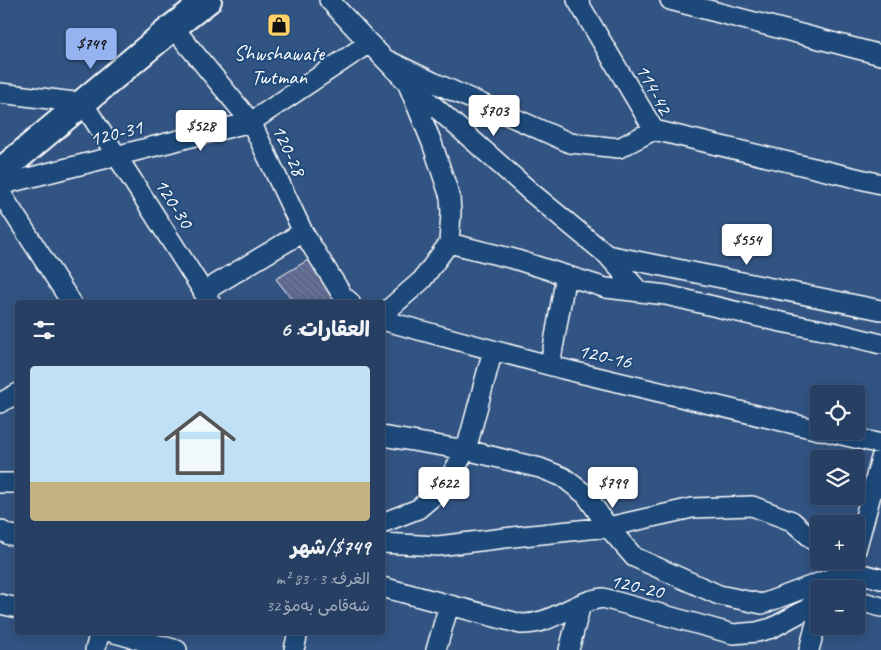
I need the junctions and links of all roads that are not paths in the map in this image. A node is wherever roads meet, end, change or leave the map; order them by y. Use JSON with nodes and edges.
{"nodes":[{"id":1,"x":208,"y":0,"type":"edge"},
{"id":2,"x":329,"y":0,"type":"edge"},
{"id":3,"x":577,"y":0,"type":"edge"},
{"id":4,"x":670,"y":0,"type":"edge"},
{"id":5,"x":173,"y":27,"type":"junction"},
{"id":6,"x":369,"y":43,"type":"junction"},
{"id":7,"x":881,"y":55,"type":"edge"},
{"id":8,"x":384,"y":59,"type":"junction"},
{"id":9,"x":408,"y":83,"type":"junction"},
{"id":10,"x":0,"y":92,"type":"edge"},
{"id":11,"x":84,"y":103,"type":"junction"},
{"id":12,"x":251,"y":122,"type":"junction"},
{"id":13,"x":654,"y":130,"type":"junction"},
{"id":14,"x":118,"y":156,"type":"junction"},
{"id":15,"x":0,"y":172,"type":"edge"},
{"id":16,"x":881,"y":184,"type":"edge"},
{"id":17,"x":0,"y":185,"type":"edge"},
{"id":18,"x":0,"y":192,"type":"edge"},
{"id":19,"x":303,"y":232,"type":"junction"},
{"id":20,"x":449,"y":243,"type":"junction"},
{"id":21,"x":607,"y":255,"type":"junction"},
{"id":22,"x":566,"y":275,"type":"junction"},
{"id":23,"x":640,"y":292,"type":"junction"},
{"id":24,"x":206,"y":297,"type":"edge"},
{"id":25,"x":70,"y":300,"type":"edge"},
{"id":26,"x":348,"y":300,"type":"edge"},
{"id":27,"x":881,"y":310,"type":"edge"},
{"id":28,"x":385,"y":312,"type":"edge"},
{"id":29,"x":385,"y":321,"type":"edge"},
{"id":30,"x":881,"y":344,"type":"edge"},
{"id":31,"x":492,"y":350,"type":"junction"},
{"id":32,"x":550,"y":365,"type":"junction"},
{"id":33,"x":15,"y":395,"type":"edge"},
{"id":34,"x":0,"y":403,"type":"edge"},
{"id":35,"x":810,"y":428,"type":"edge"},
{"id":36,"x":385,"y":436,"type":"edge"},
{"id":37,"x":864,"y":440,"type":"edge"},
{"id":38,"x":881,"y":444,"type":"edge"},
{"id":39,"x":466,"y":450,"type":"junction"},
{"id":40,"x":881,"y":458,"type":"edge"},
{"id":41,"x":0,"y":483,"type":"edge"},
{"id":42,"x":15,"y":483,"type":"edge"},
{"id":43,"x":865,"y":517,"type":"edge"},
{"id":44,"x":385,"y":522,"type":"edge"},
{"id":45,"x":608,"y":527,"type":"junction"},
{"id":46,"x":0,"y":530,"type":"edge"},
{"id":47,"x":15,"y":535,"type":"edge"},
{"id":48,"x":810,"y":537,"type":"edge"},
{"id":49,"x":385,"y":543,"type":"edge"},
{"id":50,"x":835,"y":570,"type":"edge"},
{"id":51,"x":861,"y":570,"type":"edge"},
{"id":52,"x":881,"y":579,"type":"edge"},
{"id":53,"x":385,"y":588,"type":"edge"},
{"id":54,"x":865,"y":603,"type":"edge"},
{"id":55,"x":0,"y":604,"type":"edge"},
{"id":56,"x":581,"y":604,"type":"junction"},
{"id":57,"x":448,"y":605,"type":"junction"},
{"id":58,"x":810,"y":606,"type":"edge"},
{"id":59,"x":15,"y":607,"type":"edge"},
{"id":60,"x":881,"y":607,"type":"edge"},
{"id":61,"x":99,"y":635,"type":"edge"},
{"id":62,"x":122,"y":635,"type":"edge"},
{"id":63,"x":297,"y":635,"type":"edge"},
{"id":64,"x":813,"y":635,"type":"edge"},
{"id":65,"x":730,"y":642,"type":"edge"},
{"id":66,"x":95,"y":650,"type":"edge"},
{"id":67,"x":177,"y":650,"type":"edge"},
{"id":68,"x":294,"y":650,"type":"edge"},
{"id":69,"x":436,"y":650,"type":"edge"},
{"id":70,"x":569,"y":650,"type":"edge"},
{"id":71,"x":809,"y":650,"type":"edge"}],
"edges":[{"from":1,"to":5,"type":"street"},
{"from":2,"to":6,"type":"street"},
{"from":3,"to":13,"type":"street","name":"114-42"},
{"from":4,"to":7,"type":"street"},
{"from":5,"to":11,"type":"street"},
{"from":5,"to":12,"type":"street","name":"120-28"},
{"from":6,"to":8,"type":"street"},
{"from":6,"to":12,"type":"street","name":"120-31"},
{"from":8,"to":9,"type":"street"},
{"from":8,"to":13,"type":"street","name":"114-42"},
{"from":9,"to":20,"type":"street"},
{"from":9,"to":21,"type":"street"},
{"from":10,"to":11,"type":"street"},
{"from":11,"to":14,"type":"street","name":"120-30"},
{"from":11,"to":15,"type":"street"},
{"from":12,"to":14,"type":"street","name":"120-31"},
{"from":12,"to":19,"type":"street","name":"120-28"},
{"from":13,"to":16,"type":"street"},
{"from":14,"to":17,"type":"street","name":"120-31"},
{"from":14,"to":24,"type":"street","name":"120-30"},
{"from":18,"to":25,"type":"street"},
{"from":19,"to":24,"type":"street"},
{"from":19,"to":26,"type":"street","name":"120-28"},
{"from":20,"to":22,"type":"street"},
{"from":20,"to":28,"type":"street"},
{"from":21,"to":23,"type":"street"},
{"from":21,"to":27,"type":"street"},
{"from":22,"to":23,"type":"street"},
{"from":22,"to":32,"type":"street"},
{"from":23,"to":30,"type":"street"},
{"from":29,"to":31,"type":"street","name":"120-16"},
{"from":31,"to":32,"type":"street","name":"120-16"},
{"from":31,"to":39,"type":"street"},
{"from":32,"to":35,"type":"street","name":"120-16"},
{"from":33,"to":34,"type":"street"},
{"from":36,"to":39,"type":"street"},
{"from":37,"to":38,"type":"street"},
{"from":39,"to":44,"type":"street"},
{"from":39,"to":45,"type":"street"},
{"from":40,"to":43,"type":"street"},
{"from":41,"to":42,"type":"street"},
{"from":45,"to":48,"type":"street"},
{"from":45,"to":49,"type":"street"},
{"from":45,"to":50,"type":"street"},
{"from":46,"to":47,"type":"street"},
{"from":51,"to":52,"type":"street"},
{"from":53,"to":57,"type":"street","name":"120-20"},
{"from":54,"to":60,"type":"street"},
{"from":55,"to":59,"type":"street"},
{"from":56,"to":57,"type":"street","name":"120-20"},
{"from":56,"to":65,"type":"street","name":"120-20"},
{"from":56,"to":70,"type":"street"},
{"from":57,"to":69,"type":"street"},
{"from":58,"to":65,"type":"street","name":"120-20"},
{"from":61,"to":66,"type":"street"},
{"from":62,"to":67,"type":"street"},
{"from":63,"to":68,"type":"street"},
{"from":64,"to":71,"type":"street"}]}
